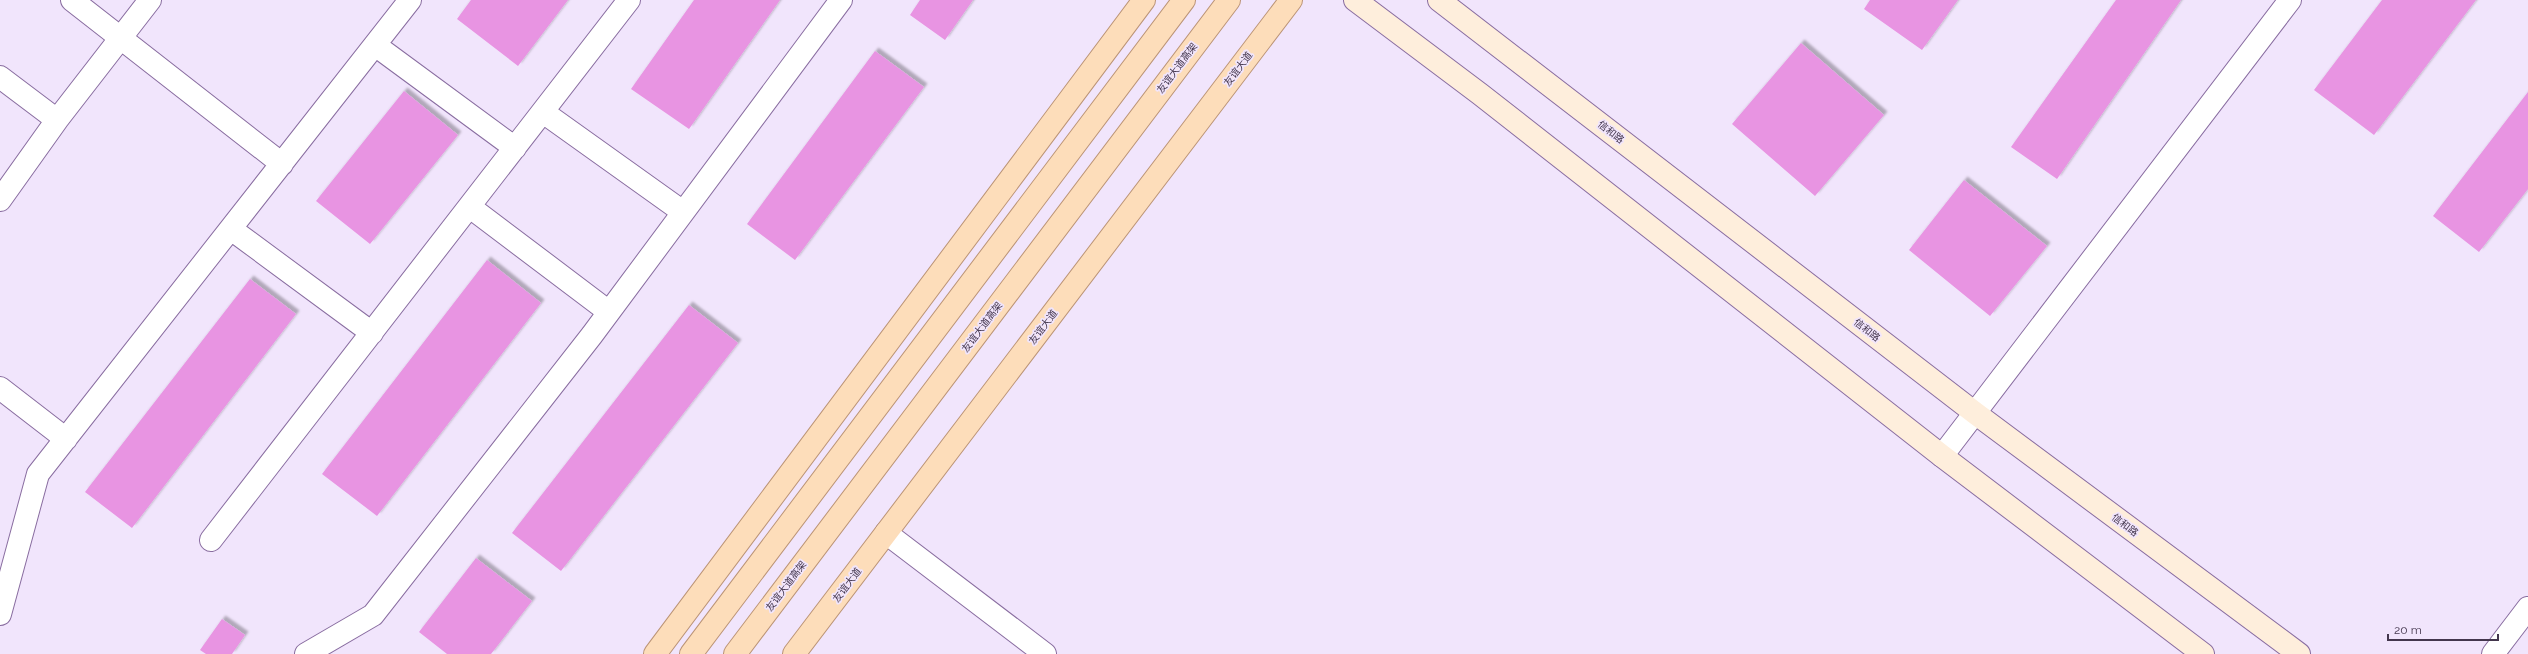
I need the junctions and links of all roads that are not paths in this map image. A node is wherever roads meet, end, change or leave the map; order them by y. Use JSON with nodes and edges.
{"nodes":[{"id":1,"x":72,"y":0,"type":"edge"},
{"id":2,"x":150,"y":0,"type":"edge"},
{"id":3,"x":410,"y":0,"type":"edge"},
{"id":4,"x":629,"y":0,"type":"edge"},
{"id":5,"x":841,"y":0,"type":"edge"},
{"id":6,"x":1144,"y":0,"type":"edge"},
{"id":7,"x":1184,"y":0,"type":"edge"},
{"id":8,"x":1229,"y":0,"type":"edge"},
{"id":9,"x":1291,"y":0,"type":"edge"},
{"id":10,"x":1354,"y":0,"type":"edge"},
{"id":11,"x":1439,"y":0,"type":"edge"},
{"id":12,"x":2290,"y":0,"type":"edge"},
{"id":13,"x":121,"y":37,"type":"junction"},
{"id":14,"x":375,"y":45,"type":"junction"},
{"id":15,"x":0,"y":77,"type":"edge"},
{"id":16,"x":543,"y":112,"type":"junction"},
{"id":17,"x":57,"y":120,"type":"junction"},
{"id":18,"x":515,"y":148,"type":"junction"},
{"id":19,"x":282,"y":164,"type":"junction"},
{"id":20,"x":0,"y":200,"type":"edge"},
{"id":21,"x":470,"y":207,"type":"junction"},
{"id":22,"x":683,"y":212,"type":"junction"},
{"id":23,"x":231,"y":229,"type":"junction"},
{"id":24,"x":609,"y":312,"type":"junction"},
{"id":25,"x":372,"y":333,"type":"junction"},
{"id":26,"x":0,"y":388,"type":"edge"},
{"id":27,"x":1975,"y":413,"type":"junction"},
{"id":28,"x":66,"y":438,"type":"junction"},
{"id":29,"x":1942,"y":456,"type":"junction"},
{"id":30,"x":886,"y":533,"type":"junction"},
{"id":31,"x":211,"y":540,"type":"dead end"},
{"id":32,"x":2528,"y":608,"type":"edge"},
{"id":33,"x":0,"y":614,"type":"edge"},
{"id":34,"x":306,"y":654,"type":"edge"},
{"id":35,"x":655,"y":654,"type":"edge"},
{"id":36,"x":691,"y":654,"type":"edge"},
{"id":37,"x":735,"y":654,"type":"edge"},
{"id":38,"x":794,"y":654,"type":"edge"},
{"id":39,"x":1045,"y":654,"type":"edge"},
{"id":40,"x":2202,"y":654,"type":"edge"},
{"id":41,"x":2299,"y":654,"type":"edge"},
{"id":42,"x":2493,"y":654,"type":"edge"}],
"edges":[{"from":1,"to":13,"type":"street"},
{"from":2,"to":13,"type":"street"},
{"from":3,"to":14,"type":"street"},
{"from":4,"to":16,"type":"street"},
{"from":5,"to":22,"type":"street"},
{"from":6,"to":35,"type":"main road"},
{"from":7,"to":36,"type":"main road"},
{"from":8,"to":37,"type":"main road","name":"友谊大道高架"},
{"from":9,"to":30,"type":"main road","name":"友谊大道"},
{"from":10,"to":29,"type":"main road"},
{"from":11,"to":27,"type":"main road","name":"信和路"},
{"from":12,"to":27,"type":"street"},
{"from":13,"to":17,"type":"street"},
{"from":13,"to":19,"type":"street"},
{"from":14,"to":18,"type":"street"},
{"from":14,"to":19,"type":"street"},
{"from":15,"to":17,"type":"street"},
{"from":16,"to":18,"type":"street"},
{"from":16,"to":22,"type":"street"},
{"from":17,"to":20,"type":"street"},
{"from":18,"to":21,"type":"street"},
{"from":19,"to":23,"type":"street"},
{"from":21,"to":24,"type":"street"},
{"from":21,"to":25,"type":"street"},
{"from":22,"to":24,"type":"street"},
{"from":23,"to":25,"type":"street"},
{"from":23,"to":28,"type":"street"},
{"from":24,"to":34,"type":"street"},
{"from":25,"to":31,"type":"street"},
{"from":26,"to":28,"type":"street"},
{"from":27,"to":29,"type":"street"},
{"from":27,"to":41,"type":"main road","name":"信和路"},
{"from":28,"to":33,"type":"street"},
{"from":29,"to":40,"type":"main road"},
{"from":30,"to":38,"type":"main road","name":"友谊大道"},
{"from":30,"to":39,"type":"street"},
{"from":32,"to":42,"type":"street"}]}
